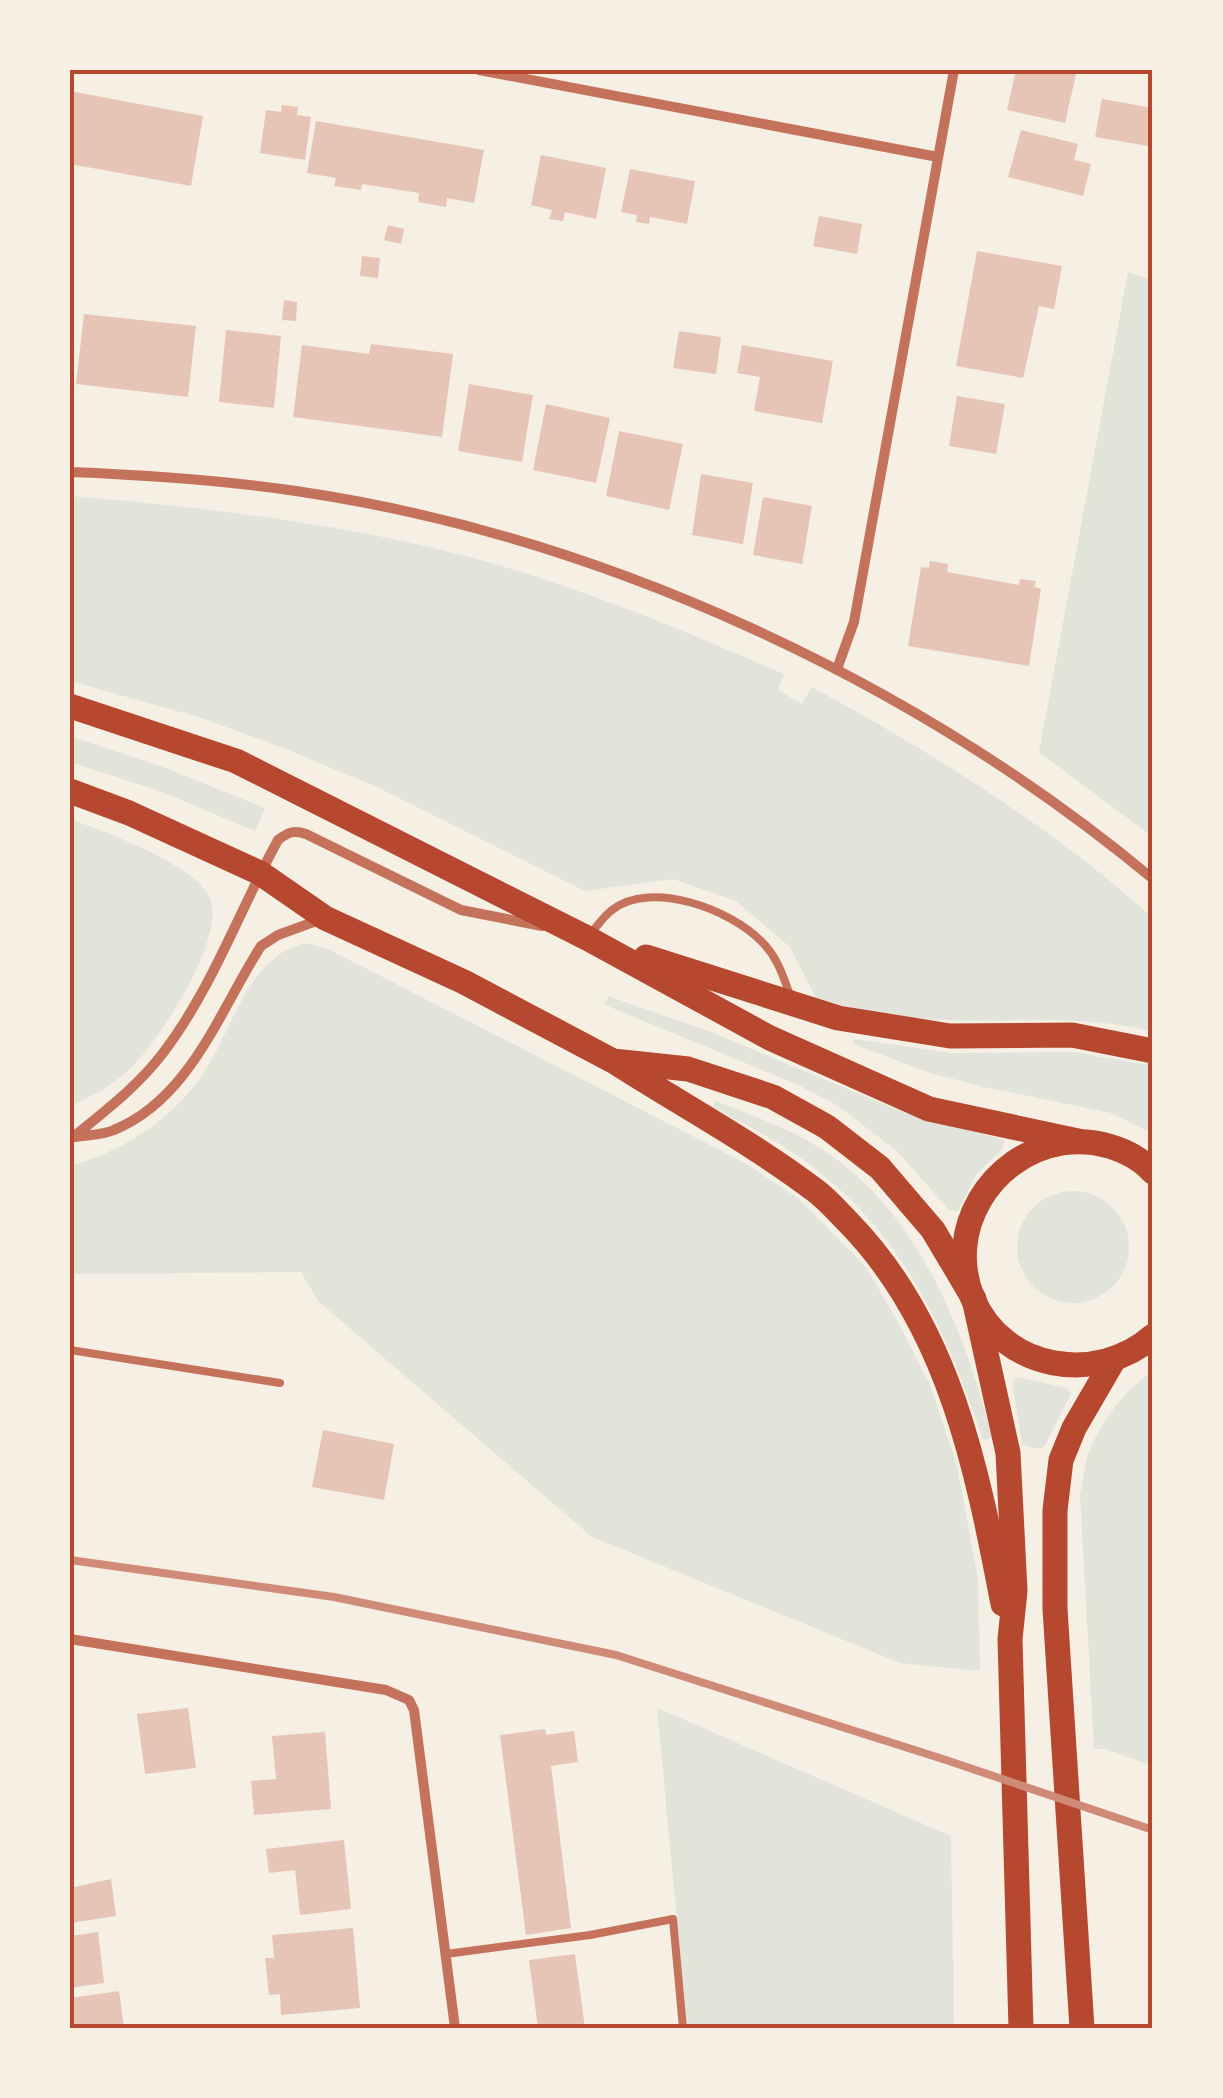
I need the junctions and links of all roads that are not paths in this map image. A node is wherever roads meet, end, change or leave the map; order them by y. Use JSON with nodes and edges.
{"nodes":[{"id":1,"x":479,"y":70,"type":"edge"},
{"id":2,"x":954,"y":70,"type":"edge"},
{"id":3,"x":938,"y":157,"type":"junction"},
{"id":4,"x":70,"y":472,"type":"edge"},
{"id":5,"x":838,"y":669,"type":"junction"},
{"id":6,"x":70,"y":706,"type":"edge"},
{"id":7,"x":70,"y":792,"type":"edge"},
{"id":8,"x":260,"y":873,"type":"junction"},
{"id":9,"x":1153,"y":880,"type":"edge"},
{"id":10,"x":326,"y":918,"type":"junction"},
{"id":11,"x":581,"y":935,"type":"junction"},
{"id":12,"x":793,"y":1004,"type":"junction"},
{"id":13,"x":1153,"y":1051,"type":"edge"},
{"id":14,"x":614,"y":1061,"type":"junction"},
{"id":15,"x":71,"y":1138,"type":"edge"},
{"id":16,"x":1078,"y":1141,"type":"junction"},
{"id":17,"x":1153,"y":1172,"type":"edge"},
{"id":18,"x":974,"y":1299,"type":"junction"},
{"id":19,"x":1153,"y":1336,"type":"edge"},
{"id":20,"x":70,"y":1350,"type":"edge"},
{"id":21,"x":1114,"y":1361,"type":"junction"},
{"id":22,"x":280,"y":1384,"type":"dead end"},
{"id":23,"x":70,"y":1639,"type":"edge"},
{"id":24,"x":1010,"y":1639,"type":"junction"},
{"id":25,"x":446,"y":1954,"type":"junction"},
{"id":26,"x":455,"y":2028,"type":"edge"},
{"id":27,"x":683,"y":2028,"type":"edge"},
{"id":28,"x":1021,"y":2028,"type":"edge"},
{"id":29,"x":1082,"y":2028,"type":"edge"}],
"edges":[{"from":1,"to":3,"type":"street"},
{"from":2,"to":3,"type":"street"},
{"from":3,"to":5,"type":"street"},
{"from":4,"to":5,"type":"street"},
{"from":5,"to":9,"type":"street"},
{"from":6,"to":11,"type":"main road"},
{"from":7,"to":8,"type":"main road"},
{"from":8,"to":10,"type":"main road"},
{"from":8,"to":11,"type":"street"},
{"from":8,"to":15,"type":"street"},
{"from":10,"to":14,"type":"main road"},
{"from":10,"to":15,"type":"street"},
{"from":11,"to":12,"type":"main road"},
{"from":11,"to":12,"type":"lane"},
{"from":11,"to":16,"type":"main road"},
{"from":12,"to":13,"type":"main road"},
{"from":14,"to":18,"type":"main road"},
{"from":14,"to":24,"type":"main road"},
{"from":16,"to":17,"type":"main road"},
{"from":16,"to":18,"type":"main road"},
{"from":18,"to":21,"type":"main road"},
{"from":18,"to":24,"type":"main road"},
{"from":19,"to":21,"type":"main road"},
{"from":20,"to":22,"type":"lane"},
{"from":21,"to":29,"type":"main road"},
{"from":23,"to":25,"type":"street"},
{"from":24,"to":28,"type":"main road"},
{"from":25,"to":26,"type":"street"},
{"from":25,"to":27,"type":"lane"}]}
